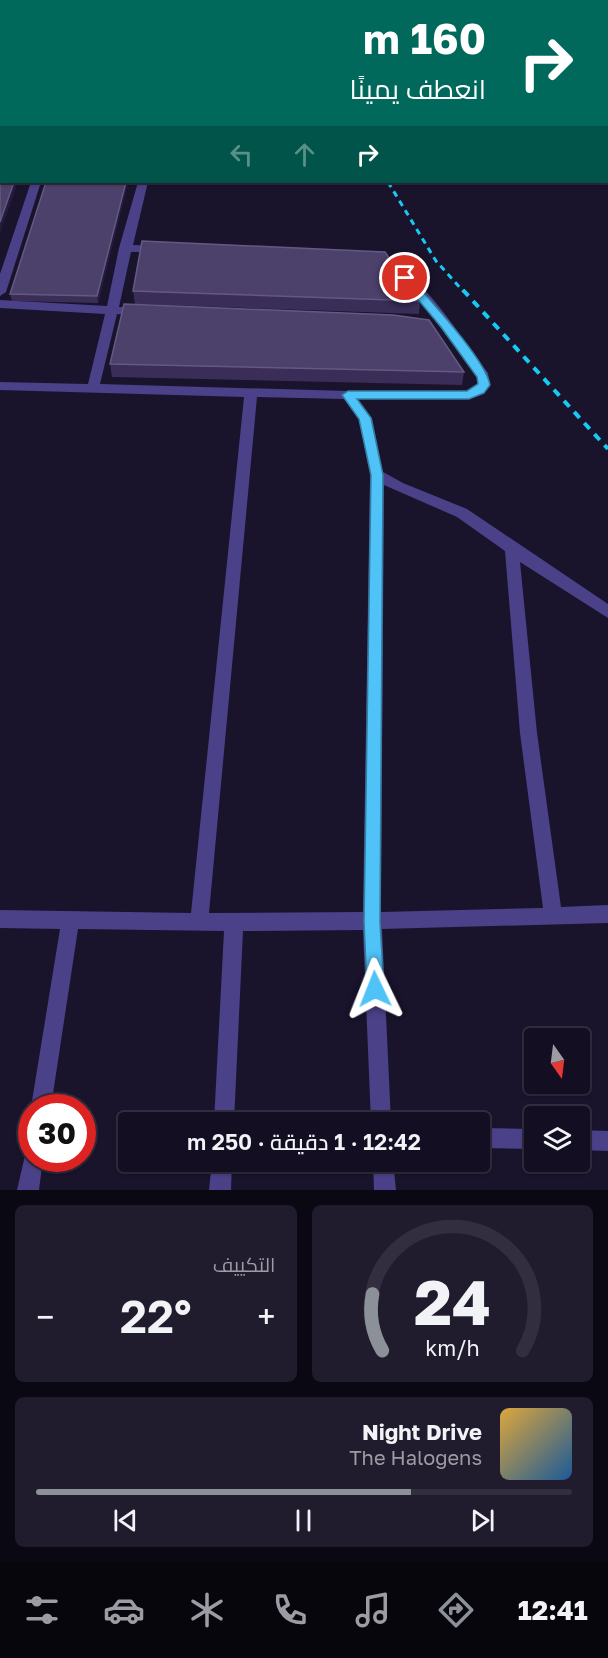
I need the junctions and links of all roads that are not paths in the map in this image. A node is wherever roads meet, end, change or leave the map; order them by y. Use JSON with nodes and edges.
{"nodes":[{"id":1,"x":36,"y":183,"type":"edge"},
{"id":2,"x":142,"y":183,"type":"edge"},
{"id":3,"x":125,"y":248,"type":"junction"},
{"id":4,"x":171,"y":249,"type":"edge"},
{"id":5,"x":366,"y":254,"type":"edge"},
{"id":6,"x":0,"y":292,"type":"edge"},
{"id":7,"x":0,"y":304,"type":"edge"},
{"id":8,"x":113,"y":311,"type":"junction"},
{"id":9,"x":161,"y":313,"type":"edge"},
{"id":10,"x":0,"y":386,"type":"edge"},
{"id":11,"x":93,"y":388,"type":"junction"},
{"id":12,"x":251,"y":393,"type":"junction"},
{"id":13,"x":348,"y":395,"type":"junction"},
{"id":14,"x":377,"y":475,"type":"junction"},
{"id":15,"x":512,"y":549,"type":"junction"},
{"id":16,"x":608,"y":612,"type":"edge"},
{"id":17,"x":608,"y":914,"type":"edge"},
{"id":18,"x":553,"y":916,"type":"junction"},
{"id":19,"x":0,"y":919,"type":"edge"},
{"id":20,"x":70,"y":921,"type":"junction"},
{"id":21,"x":199,"y":921,"type":"junction"},
{"id":22,"x":372,"y":922,"type":"junction"},
{"id":23,"x":234,"y":924,"type":"junction"},
{"id":24,"x":43,"y":1094,"type":"edge"},
{"id":25,"x":225,"y":1112,"type":"edge"},
{"id":26,"x":381,"y":1112,"type":"edge"},
{"id":27,"x":490,"y":1138,"type":"edge"},
{"id":28,"x":524,"y":1139,"type":"edge"},
{"id":29,"x":590,"y":1140,"type":"edge"},
{"id":30,"x":608,"y":1141,"type":"edge"},
{"id":31,"x":31,"y":1172,"type":"edge"},
{"id":32,"x":221,"y":1172,"type":"edge"},
{"id":33,"x":384,"y":1172,"type":"edge"},
{"id":34,"x":28,"y":1190,"type":"edge"},
{"id":35,"x":220,"y":1190,"type":"edge"},
{"id":36,"x":385,"y":1190,"type":"edge"}],
"edges":[{"from":1,"to":6,"type":"street"},
{"from":2,"to":3,"type":"street"},
{"from":3,"to":4,"type":"street"},
{"from":3,"to":8,"type":"street"},
{"from":5,"to":13,"type":"street"},
{"from":7,"to":8,"type":"street"},
{"from":8,"to":9,"type":"street"},
{"from":8,"to":11,"type":"street"},
{"from":10,"to":11,"type":"street"},
{"from":11,"to":12,"type":"street"},
{"from":12,"to":13,"type":"street"},
{"from":12,"to":21,"type":"street"},
{"from":13,"to":14,"type":"street"},
{"from":14,"to":15,"type":"street"},
{"from":14,"to":22,"type":"street"},
{"from":15,"to":16,"type":"street"},
{"from":15,"to":18,"type":"street"},
{"from":17,"to":18,"type":"street"},
{"from":18,"to":22,"type":"street"},
{"from":19,"to":20,"type":"street"},
{"from":20,"to":21,"type":"street"},
{"from":20,"to":24,"type":"street"},
{"from":21,"to":23,"type":"street"},
{"from":22,"to":23,"type":"street"},
{"from":22,"to":26,"type":"street"},
{"from":23,"to":25,"type":"street"},
{"from":27,"to":28,"type":"street"},
{"from":29,"to":30,"type":"street"},
{"from":31,"to":34,"type":"street"},
{"from":32,"to":35,"type":"street"},
{"from":33,"to":36,"type":"street"}]}
